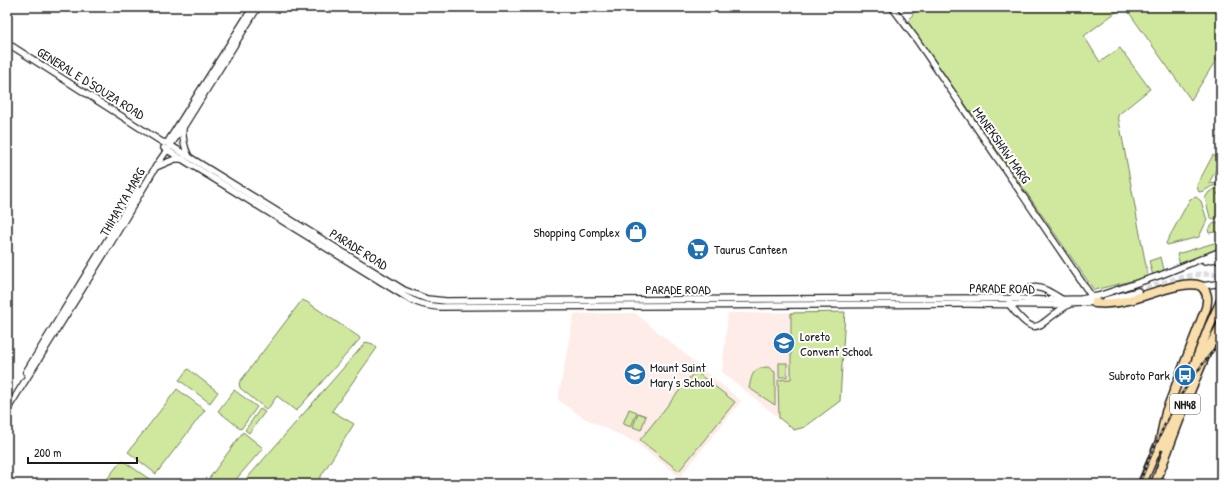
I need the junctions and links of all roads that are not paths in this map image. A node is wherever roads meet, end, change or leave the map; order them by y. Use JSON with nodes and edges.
{"nodes":[{"id":1,"x":253,"y":7,"type":"edge"},
{"id":2,"x":258,"y":7,"type":"edge"},
{"id":3,"x":892,"y":7,"type":"edge"},
{"id":4,"x":7,"y":44,"type":"edge"},
{"id":5,"x":184,"y":126,"type":"junction"},
{"id":6,"x":166,"y":145,"type":"junction"},
{"id":7,"x":186,"y":158,"type":"junction"},
{"id":8,"x":156,"y":167,"type":"junction"},
{"id":9,"x":1221,"y":251,"type":"edge"},
{"id":10,"x":1221,"y":262,"type":"edge"},
{"id":11,"x":1182,"y":267,"type":"junction"},
{"id":12,"x":1221,"y":280,"type":"edge"},
{"id":13,"x":1201,"y":286,"type":"junction"},
{"id":14,"x":1138,"y":291,"type":"tunnel mouth"},
{"id":15,"x":1063,"y":300,"type":"junction"},
{"id":16,"x":1094,"y":300,"type":"junction"},
{"id":17,"x":1221,"y":301,"type":"edge"},
{"id":18,"x":1009,"y":302,"type":"junction"},
{"id":19,"x":1070,"y":305,"type":"junction"},
{"id":20,"x":1221,"y":326,"type":"edge"},
{"id":21,"x":7,"y":403,"type":"edge"},
{"id":22,"x":7,"y":410,"type":"edge"},
{"id":23,"x":1142,"y":484,"type":"edge"},
{"id":24,"x":1148,"y":484,"type":"edge"},
{"id":25,"x":1155,"y":484,"type":"edge"}],
"edges":[{"from":1,"to":6,"type":"street","name":"THIMAYYA MARG"},
{"from":2,"to":5,"type":"street","name":"THIMAYYA MARG"},
{"from":3,"to":16,"type":"street","name":"MANEKSHAW MARG"},
{"from":4,"to":6,"type":"street","name":"GENERAL E D'SOUZA ROAD"},
{"from":5,"to":6,"type":"street","name":"THIMAYYA MARG"},
{"from":5,"to":7,"type":"street"},
{"from":6,"to":7,"type":"street","name":"PARADE ROAD"},
{"from":6,"to":8,"type":"street","name":"THIMAYYA MARG"},
{"from":6,"to":21,"type":"street","name":"THIMAYYA MARG"},
{"from":7,"to":8,"type":"street"},
{"from":7,"to":18,"type":"street","name":"PARADE ROAD"},
{"from":8,"to":22,"type":"street","name":"THIMAYYA MARG"},
{"from":9,"to":11,"type":"street","name":"PARADE ROAD"},
{"from":10,"to":11,"type":"street"},
{"from":11,"to":16,"type":"street","name":"PARADE ROAD"},
{"from":12,"to":13,"type":"street"},
{"from":13,"to":16,"type":"highway"},
{"from":13,"to":23,"type":"highway"},
{"from":14,"to":16,"type":"street","name":"PARADE ROAD"},
{"from":15,"to":16,"type":"street","name":"PARADE ROAD"},
{"from":15,"to":18,"type":"street","name":"PARADE ROAD"},
{"from":15,"to":18,"type":"street"},
{"from":16,"to":19,"type":"street","name":"PARADE ROAD"},
{"from":17,"to":24,"type":"highway","number":"NH48"},
{"from":18,"to":19,"type":"street","name":"PARADE ROAD"},
{"from":18,"to":19,"type":"street"},
{"from":20,"to":25,"type":"highway","number":"NH48"}]}
